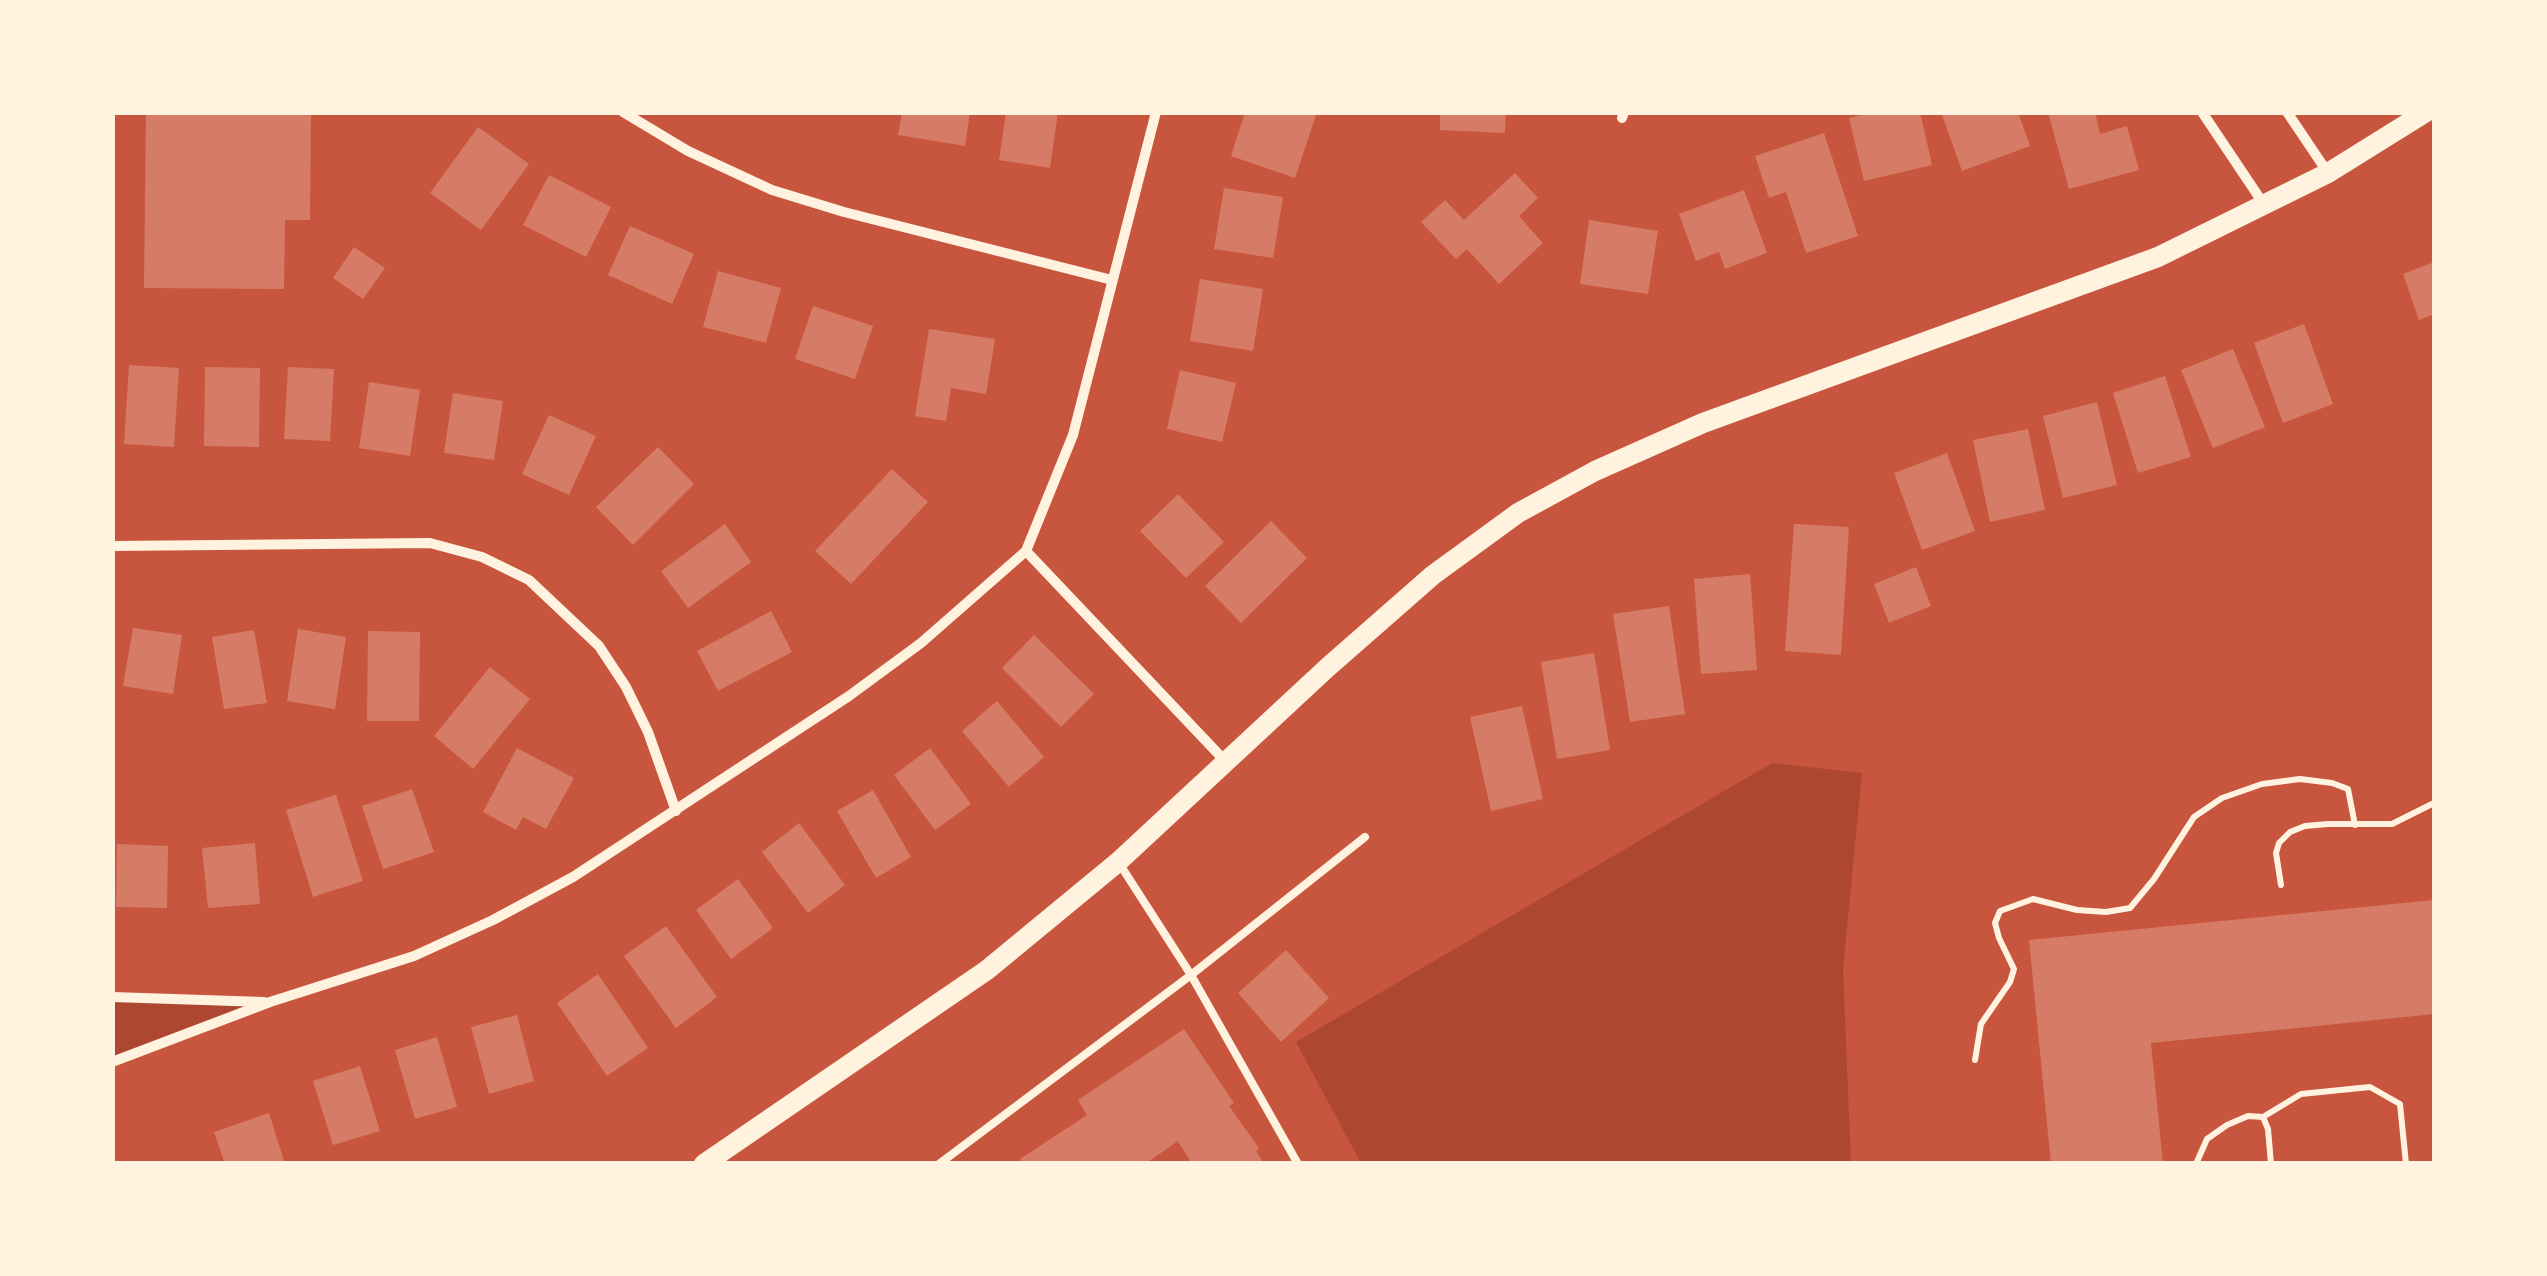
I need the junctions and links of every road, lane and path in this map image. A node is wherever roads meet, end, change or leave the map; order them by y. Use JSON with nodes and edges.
{"nodes":[{"id":1,"x":623,"y":112,"type":"edge"},
{"id":2,"x":1156,"y":112,"type":"edge"},
{"id":3,"x":2202,"y":112,"type":"edge"},
{"id":4,"x":2286,"y":112,"type":"edge"},
{"id":5,"x":2426,"y":112,"type":"edge"},
{"id":6,"x":2328,"y":173,"type":"junction"},
{"id":7,"x":2265,"y":206,"type":"junction"},
{"id":8,"x":1112,"y":280,"type":"junction"},
{"id":9,"x":112,"y":546,"type":"edge"},
{"id":10,"x":1026,"y":552,"type":"junction"},
{"id":11,"x":1226,"y":762,"type":"junction"},
{"id":12,"x":2434,"y":803,"type":"edge"},
{"id":13,"x":676,"y":811,"type":"junction"},
{"id":14,"x":2355,"y":825,"type":"junction"},
{"id":15,"x":1366,"y":837,"type":"dead end"},
{"id":16,"x":1118,"y":862,"type":"junction"},
{"id":17,"x":2281,"y":885,"type":"dead end"},
{"id":18,"x":1191,"y":975,"type":"junction"},
{"id":19,"x":112,"y":998,"type":"edge"},
{"id":20,"x":270,"y":1002,"type":"junction"},
{"id":21,"x":1974,"y":1060,"type":"dead end"},
{"id":22,"x":112,"y":1062,"type":"edge"},
{"id":23,"x":2263,"y":1117,"type":"junction"},
{"id":24,"x":704,"y":1164,"type":"edge"},
{"id":25,"x":939,"y":1164,"type":"edge"},
{"id":26,"x":1298,"y":1164,"type":"edge"},
{"id":27,"x":2196,"y":1164,"type":"edge"},
{"id":28,"x":2271,"y":1164,"type":"edge"},
{"id":29,"x":2406,"y":1164,"type":"edge"}],
"edges":[{"from":1,"to":8,"type":"street"},
{"from":2,"to":8,"type":"street"},
{"from":3,"to":7,"type":"street"},
{"from":4,"to":6,"type":"street"},
{"from":5,"to":6,"type":"main road"},
{"from":6,"to":7,"type":"main road"},
{"from":7,"to":11,"type":"main road"},
{"from":8,"to":10,"type":"street"},
{"from":9,"to":13,"type":"street"},
{"from":10,"to":11,"type":"street"},
{"from":10,"to":13,"type":"street"},
{"from":11,"to":16,"type":"main road"},
{"from":12,"to":14,"type":"path"},
{"from":13,"to":20,"type":"street"},
{"from":14,"to":17,"type":"path"},
{"from":14,"to":21,"type":"path"},
{"from":15,"to":18,"type":"lane"},
{"from":16,"to":18,"type":"lane"},
{"from":16,"to":24,"type":"main road"},
{"from":18,"to":25,"type":"lane"},
{"from":18,"to":26,"type":"lane"},
{"from":19,"to":20,"type":"street"},
{"from":20,"to":22,"type":"street"},
{"from":23,"to":27,"type":"path"},
{"from":23,"to":28,"type":"path"},
{"from":23,"to":29,"type":"path"}]}
